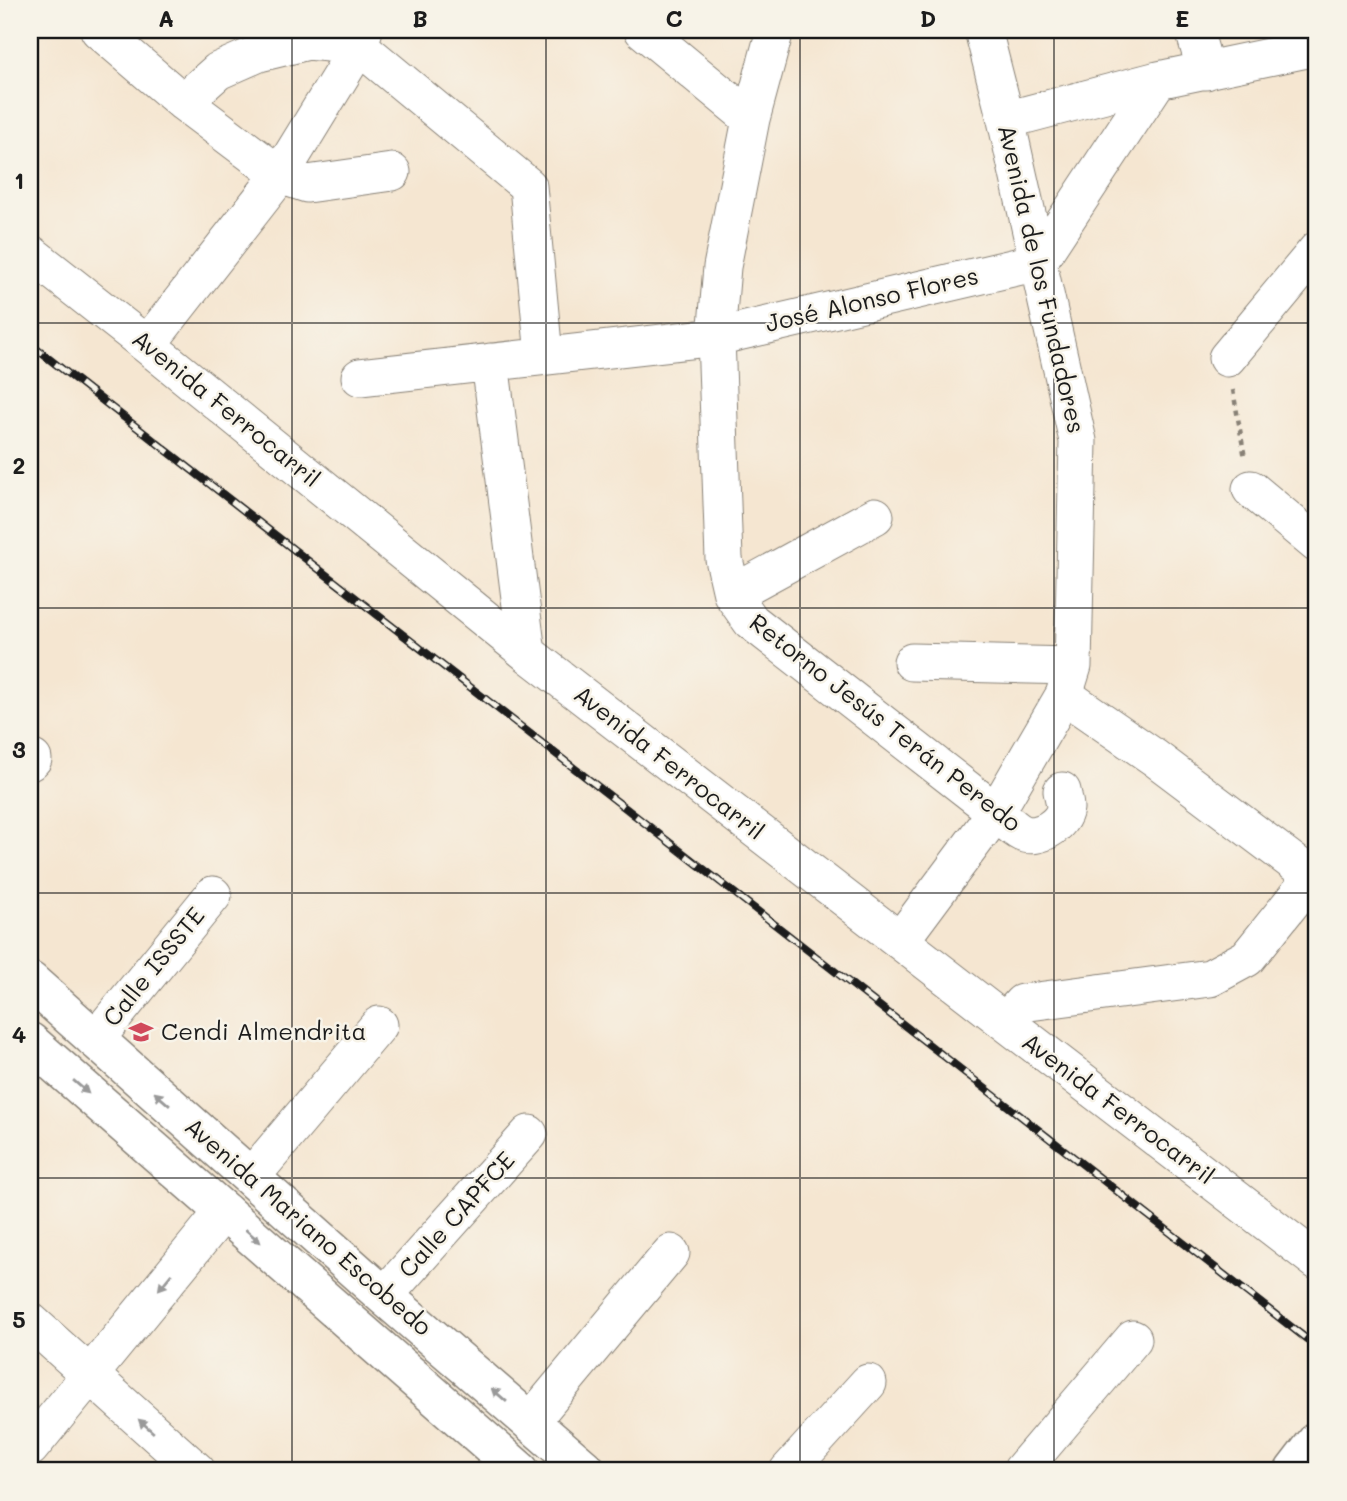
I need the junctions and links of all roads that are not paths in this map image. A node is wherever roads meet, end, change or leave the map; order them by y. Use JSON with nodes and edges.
{"nodes":[{"id":1,"x":99,"y":30,"type":"edge"},
{"id":2,"x":643,"y":30,"type":"edge"},
{"id":3,"x":775,"y":30,"type":"edge"},
{"id":4,"x":983,"y":30,"type":"edge"},
{"id":5,"x":1194,"y":30,"type":"edge"},
{"id":6,"x":362,"y":38,"type":"edge"},
{"id":7,"x":1317,"y":47,"type":"edge"},
{"id":8,"x":1206,"y":71,"type":"junction"},
{"id":9,"x":1158,"y":80,"type":"junction"},
{"id":10,"x":183,"y":102,"type":"junction"},
{"id":11,"x":751,"y":119,"type":"junction"},
{"id":12,"x":1006,"y":120,"type":"junction"},
{"id":13,"x":392,"y":172,"type":"dead end"},
{"id":14,"x":280,"y":175,"type":"junction"},
{"id":15,"x":1317,"y":250,"type":"edge"},
{"id":16,"x":30,"y":253,"type":"edge"},
{"id":17,"x":1038,"y":262,"type":"junction"},
{"id":18,"x":716,"y":337,"type":"junction"},
{"id":19,"x":147,"y":345,"type":"junction"},
{"id":20,"x":544,"y":356,"type":"junction"},
{"id":21,"x":1227,"y":358,"type":"road end"},
{"id":22,"x":490,"y":362,"type":"junction"},
{"id":23,"x":360,"y":377,"type":"dead end"},
{"id":24,"x":1251,"y":489,"type":"road end"},
{"id":25,"x":875,"y":516,"type":"dead end"},
{"id":26,"x":1317,"y":544,"type":"edge"},
{"id":27,"x":732,"y":594,"type":"junction"},
{"id":28,"x":527,"y":653,"type":"junction"},
{"id":29,"x":912,"y":662,"type":"dead end"},
{"id":30,"x":1068,"y":680,"type":"junction"},
{"id":31,"x":1062,"y":791,"type":"dead end"},
{"id":32,"x":996,"y":812,"type":"junction"},
{"id":33,"x":1315,"y":878,"type":"edge"},
{"id":34,"x":212,"y":895,"type":"dead end"},
{"id":35,"x":900,"y":942,"type":"junction"},
{"id":36,"x":30,"y":981,"type":"edge"},
{"id":37,"x":1005,"y":1022,"type":"junction"},
{"id":38,"x":379,"y":1025,"type":"dead end"},
{"id":39,"x":95,"y":1040,"type":"junction"},
{"id":40,"x":30,"y":1042,"type":"edge"},
{"id":41,"x":529,"y":1133,"type":"dead end"},
{"id":42,"x":251,"y":1177,"type":"junction"},
{"id":43,"x":223,"y":1210,"type":"junction"},
{"id":44,"x":671,"y":1253,"type":"dead end"},
{"id":45,"x":1317,"y":1261,"type":"edge"},
{"id":46,"x":384,"y":1296,"type":"junction"},
{"id":47,"x":30,"y":1321,"type":"edge"},
{"id":48,"x":1133,"y":1339,"type":"dead end"},
{"id":49,"x":89,"y":1375,"type":"junction"},
{"id":50,"x":868,"y":1383,"type":"dead end"},
{"id":51,"x":530,"y":1422,"type":"junction"},
{"id":52,"x":1317,"y":1441,"type":"edge"},
{"id":53,"x":30,"y":1448,"type":"edge"},
{"id":54,"x":197,"y":1471,"type":"edge"},
{"id":55,"x":520,"y":1471,"type":"edge"},
{"id":56,"x":587,"y":1471,"type":"edge"},
{"id":57,"x":788,"y":1471,"type":"edge"},
{"id":58,"x":1021,"y":1471,"type":"edge"},
{"id":59,"x":1294,"y":1471,"type":"edge"}],
"edges":[{"from":1,"to":10,"type":"street"},
{"from":2,"to":11,"type":"street"},
{"from":3,"to":11,"type":"street","name":"Retorno Jesús Terán Peredo"},
{"from":4,"to":12,"type":"street","name":"Avenida de los Fundadores"},
{"from":5,"to":8,"type":"street"},
{"from":6,"to":10,"type":"street"},
{"from":6,"to":14,"type":"street"},
{"from":6,"to":20,"type":"street"},
{"from":7,"to":8,"type":"street"},
{"from":8,"to":9,"type":"street"},
{"from":9,"to":12,"type":"street"},
{"from":9,"to":17,"type":"street"},
{"from":10,"to":14,"type":"street"},
{"from":11,"to":18,"type":"street","name":"Retorno Jesús Terán Peredo"},
{"from":12,"to":17,"type":"street","name":"Avenida de los Fundadores"},
{"from":13,"to":14,"type":"street"},
{"from":14,"to":19,"type":"street"},
{"from":15,"to":21,"type":"street"},
{"from":16,"to":19,"type":"street","name":"Avenida Ferrocarril"},
{"from":17,"to":18,"type":"street","name":"José Alonso Flores"},
{"from":17,"to":30,"type":"street","name":"Avenida de los Fundadores"},
{"from":18,"to":20,"type":"street","name":"José Alonso Flores"},
{"from":18,"to":27,"type":"street","name":"Retorno Jesús Terán Peredo"},
{"from":19,"to":28,"type":"street","name":"Avenida Ferrocarril"},
{"from":20,"to":22,"type":"street","name":"José Alonso Flores"},
{"from":22,"to":23,"type":"street","name":"José Alonso Flores"},
{"from":22,"to":28,"type":"street"},
{"from":24,"to":26,"type":"street"},
{"from":25,"to":27,"type":"street"},
{"from":27,"to":32,"type":"street","name":"Retorno Jesús Terán Peredo"},
{"from":28,"to":35,"type":"street","name":"Avenida Ferrocarril"},
{"from":29,"to":30,"type":"street"},
{"from":30,"to":32,"type":"street","name":"Avenida de los Fundadores"},
{"from":30,"to":33,"type":"street"},
{"from":31,"to":32,"type":"street","name":"Retorno Jesús Terán Peredo"},
{"from":32,"to":35,"type":"street","name":"Avenida de los Fundadores"},
{"from":33,"to":37,"type":"street"},
{"from":34,"to":39,"type":"street","name":"Calle ISSSTE"},
{"from":35,"to":37,"type":"street","name":"Avenida Ferrocarril"},
{"from":36,"to":39,"type":"main road","name":"Avenida Mariano Escobedo"},
{"from":37,"to":45,"type":"street","name":"Avenida Ferrocarril"},
{"from":38,"to":42,"type":"street"},
{"from":42,"to":39,"type":"main road","name":"Avenida Mariano Escobedo","one_way":true},
{"from":40,"to":43,"type":"main road","name":"Avenida Mariano Escobedo","one_way":true},
{"from":41,"to":46,"type":"street","name":"Calle CAPFCE"},
{"from":42,"to":46,"type":"main road","name":"Avenida Mariano Escobedo"},
{"from":43,"to":49,"type":"street","one_way":true},
{"from":43,"to":55,"type":"main road","name":"Avenida Mariano Escobedo","one_way":true},
{"from":44,"to":51,"type":"street"},
{"from":51,"to":46,"type":"main road","name":"Avenida Mariano Escobedo","one_way":true},
{"from":47,"to":49,"type":"street"},
{"from":48,"to":58,"type":"street"},
{"from":49,"to":53,"type":"street"},
{"from":54,"to":49,"type":"street","one_way":true},
{"from":50,"to":57,"type":"street"},
{"from":51,"to":56,"type":"main road","name":"Avenida Mariano Escobedo"},
{"from":52,"to":59,"type":"main road"}]}
